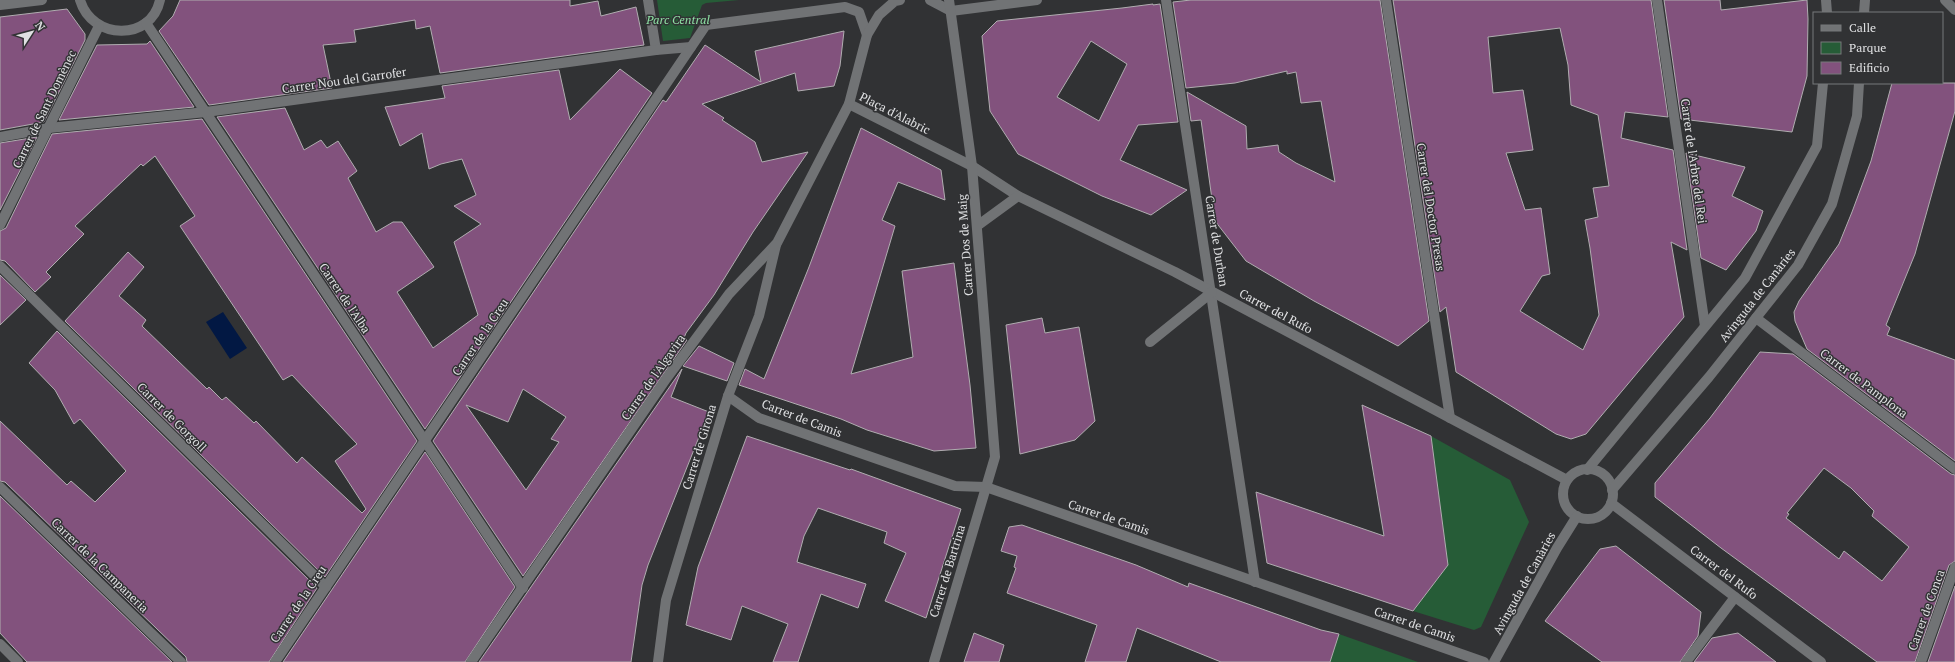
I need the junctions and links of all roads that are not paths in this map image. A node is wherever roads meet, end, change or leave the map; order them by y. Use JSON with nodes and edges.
{"nodes":[{"id":1,"x":42,"y":0,"type":"edge"},
{"id":2,"x":80,"y":0,"type":"edge"},
{"id":3,"x":160,"y":0,"type":"edge"},
{"id":4,"x":648,"y":0,"type":"edge"},
{"id":5,"x":900,"y":0,"type":"edge"},
{"id":6,"x":930,"y":0,"type":"edge"},
{"id":7,"x":949,"y":0,"type":"edge"},
{"id":8,"x":1037,"y":0,"type":"edge"},
{"id":9,"x":1166,"y":0,"type":"edge"},
{"id":10,"x":1386,"y":0,"type":"edge"},
{"id":11,"x":1657,"y":0,"type":"edge"},
{"id":12,"x":1826,"y":0,"type":"edge"},
{"id":13,"x":1865,"y":0,"type":"edge"},
{"id":14,"x":1945,"y":0,"type":"edge"},
{"id":15,"x":0,"y":5,"type":"edge"},
{"id":16,"x":1955,"y":10,"type":"edge"},
{"id":17,"x":951,"y":11,"type":"junction"},
{"id":18,"x":1827,"y":12,"type":"edge"},
{"id":19,"x":1864,"y":12,"type":"edge"},
{"id":20,"x":146,"y":23,"type":"junction"},
{"id":21,"x":99,"y":26,"type":"junction"},
{"id":22,"x":867,"y":34,"type":"junction"},
{"id":23,"x":691,"y":47,"type":"junction"},
{"id":24,"x":656,"y":50,"type":"junction"},
{"id":25,"x":1823,"y":84,"type":"edge"},
{"id":26,"x":1859,"y":84,"type":"edge"},
{"id":27,"x":849,"y":104,"type":"junction"},
{"id":28,"x":206,"y":112,"type":"junction"},
{"id":29,"x":49,"y":128,"type":"junction"},
{"id":30,"x":0,"y":137,"type":"edge"},
{"id":31,"x":972,"y":166,"type":"junction"},
{"id":32,"x":1018,"y":196,"type":"junction"},
{"id":33,"x":0,"y":225,"type":"edge"},
{"id":34,"x":977,"y":226,"type":"junction"},
{"id":35,"x":777,"y":243,"type":"junction"},
{"id":36,"x":0,"y":266,"type":"edge"},
{"id":37,"x":1212,"y":292,"type":"junction"},
{"id":38,"x":1756,"y":318,"type":"junction"},
{"id":39,"x":1705,"y":326,"type":"junction"},
{"id":40,"x":1150,"y":342,"type":"dead end"},
{"id":41,"x":728,"y":396,"type":"junction"},
{"id":42,"x":1450,"y":418,"type":"junction"},
{"id":43,"x":425,"y":442,"type":"junction"},
{"id":44,"x":1955,"y":468,"type":"edge"},
{"id":45,"x":1587,"y":470,"type":"junction"},
{"id":46,"x":1567,"y":480,"type":"junction"},
{"id":47,"x":0,"y":487,"type":"edge"},
{"id":48,"x":986,"y":487,"type":"junction"},
{"id":49,"x":1612,"y":490,"type":"junction"},
{"id":50,"x":1611,"y":504,"type":"junction"},
{"id":51,"x":1576,"y":516,"type":"junction"},
{"id":52,"x":1955,"y":567,"type":"edge"},
{"id":53,"x":1255,"y":582,"type":"junction"},
{"id":54,"x":326,"y":587,"type":"junction"},
{"id":55,"x":523,"y":588,"type":"junction"},
{"id":56,"x":1735,"y":597,"type":"junction"},
{"id":57,"x":0,"y":644,"type":"edge"},
{"id":58,"x":18,"y":662,"type":"edge"},
{"id":59,"x":181,"y":662,"type":"edge"},
{"id":60,"x":275,"y":662,"type":"edge"},
{"id":61,"x":471,"y":662,"type":"edge"},
{"id":62,"x":658,"y":662,"type":"edge"},
{"id":63,"x":934,"y":662,"type":"edge"},
{"id":64,"x":1484,"y":662,"type":"edge"},
{"id":65,"x":1494,"y":662,"type":"edge"},
{"id":66,"x":1686,"y":662,"type":"edge"},
{"id":67,"x":1821,"y":662,"type":"edge"},
{"id":68,"x":1921,"y":662,"type":"edge"}],
"edges":[{"from":1,"to":15,"type":"street"},
{"from":2,"to":21,"type":"street"},
{"from":3,"to":20,"type":"street"},
{"from":4,"to":24,"type":"street"},
{"from":5,"to":22,"type":"street","name":"Plaça d'Alabric"},
{"from":6,"to":17,"type":"street"},
{"from":7,"to":17,"type":"street","name":"Carrer Dos de Maig"},
{"from":8,"to":17,"type":"street"},
{"from":9,"to":37,"type":"street","name":"Carrer de Durban"},
{"from":10,"to":42,"type":"street","name":"Carrer del Doctor Presas"},
{"from":11,"to":39,"type":"street","name":"Carrer de l'Arbre del Rei"},
{"from":12,"to":18,"type":"street"},
{"from":13,"to":19,"type":"street"},
{"from":14,"to":16,"type":"street"},
{"from":17,"to":31,"type":"street","name":"Carrer Dos de Maig"},
{"from":20,"to":21,"type":"street"},
{"from":20,"to":28,"type":"street","name":"Carrer de l'Alba"},
{"from":21,"to":29,"type":"street","name":"Carrer de Sant Domènec"},
{"from":22,"to":23,"type":"street","name":"Carrer de la Creu"},
{"from":22,"to":27,"type":"street","name":"Plaça d'Alabric"},
{"from":23,"to":24,"type":"street","name":"Carrer Nou del Garrofer"},
{"from":23,"to":43,"type":"street","name":"Carrer de la Creu"},
{"from":24,"to":28,"type":"street","name":"Carrer Nou del Garrofer"},
{"from":25,"to":39,"type":"street","name":"Avinguda de Canàries"},
{"from":26,"to":38,"type":"street","name":"Avinguda de Canàries"},
{"from":27,"to":31,"type":"street","name":"Plaça d'Alabric"},
{"from":27,"to":35,"type":"street","name":"Carrer de l'Algavira"},
{"from":28,"to":29,"type":"street","name":"Carrer Nou del Garrofer"},
{"from":28,"to":43,"type":"street","name":"Carrer de l'Alba"},
{"from":29,"to":30,"type":"street","name":"Carrer Nou del Garrofer"},
{"from":29,"to":33,"type":"street","name":"Carrer de Sant Domènec"},
{"from":31,"to":32,"type":"street","name":"Carrer del Rufo"},
{"from":31,"to":34,"type":"street","name":"Carrer Dos de Maig"},
{"from":32,"to":34,"type":"street"},
{"from":32,"to":37,"type":"street","name":"Carrer del Rufo"},
{"from":34,"to":48,"type":"street","name":"Carrer Dos de Maig"},
{"from":35,"to":41,"type":"street","name":"Carrer de Girona"},
{"from":35,"to":55,"type":"street","name":"Carrer de l'Algavira"},
{"from":36,"to":54,"type":"street","name":"Carrer de Gorgoll"},
{"from":37,"to":40,"type":"street"},
{"from":37,"to":42,"type":"street","name":"Carrer del Rufo"},
{"from":37,"to":53,"type":"street","name":"Carrer de Durban"},
{"from":38,"to":44,"type":"street","name":"Carrer de Pamplona"},
{"from":38,"to":49,"type":"street","name":"Avinguda de Canàries"},
{"from":39,"to":45,"type":"street","name":"Avinguda de Canàries"},
{"from":41,"to":48,"type":"street","name":"Carrer de Camis"},
{"from":41,"to":62,"type":"street","name":"Carrer de Girona"},
{"from":42,"to":46,"type":"street","name":"Carrer del Rufo"},
{"from":43,"to":54,"type":"street","name":"Carrer de la Creu"},
{"from":43,"to":55,"type":"street","name":"Carrer de l'Alba"},
{"from":45,"to":46,"type":"street"},
{"from":45,"to":49,"type":"street"},
{"from":46,"to":51,"type":"street"},
{"from":47,"to":59,"type":"street","name":"Carrer de la Campaneria"},
{"from":48,"to":53,"type":"street","name":"Carrer de Camis"},
{"from":48,"to":63,"type":"street","name":"Carrer de Bartrina"},
{"from":49,"to":50,"type":"street"},
{"from":50,"to":51,"type":"street"},
{"from":50,"to":56,"type":"street","name":"Carrer del Rufo"},
{"from":51,"to":65,"type":"street","name":"Avinguda de Canàries"},
{"from":52,"to":68,"type":"street","name":"Carrer de Conca"},
{"from":53,"to":64,"type":"street","name":"Carrer de Camis"},
{"from":54,"to":60,"type":"street","name":"Carrer de la Creu"},
{"from":55,"to":61,"type":"street","name":"Carrer de l'Algavira"},
{"from":56,"to":66,"type":"street"},
{"from":56,"to":67,"type":"street","name":"Carrer del Rufo"},
{"from":57,"to":58,"type":"street"}]}
